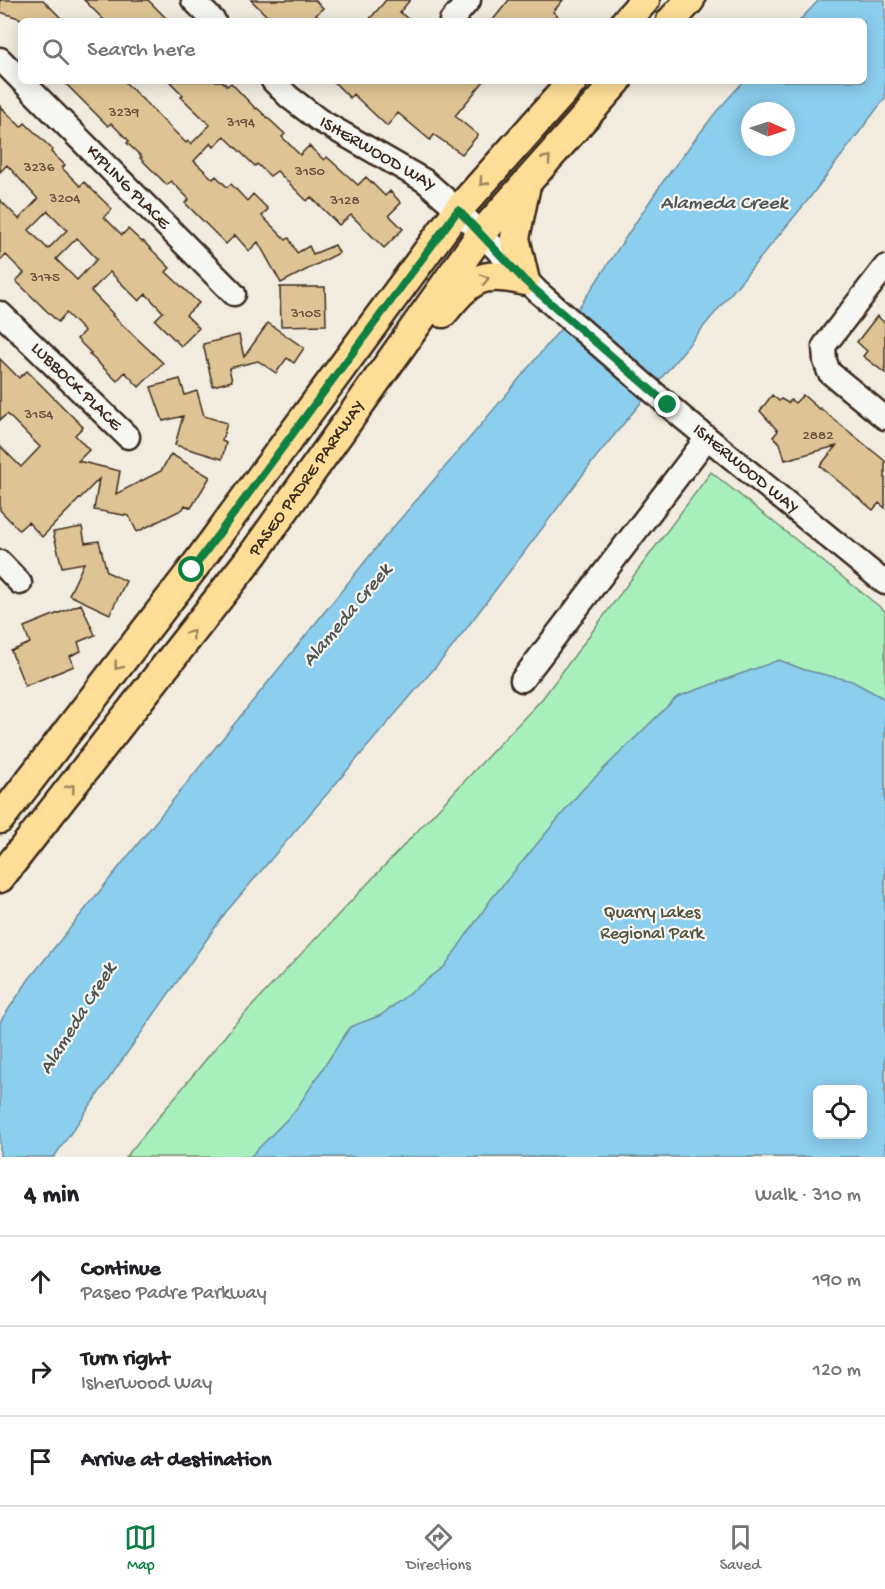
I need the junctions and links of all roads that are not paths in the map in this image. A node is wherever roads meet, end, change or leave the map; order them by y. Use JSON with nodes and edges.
{"nodes":[{"id":1,"x":193,"y":0,"type":"edge"},
{"id":2,"x":469,"y":0,"type":"edge"},
{"id":3,"x":645,"y":0,"type":"edge"},
{"id":4,"x":690,"y":0,"type":"edge"},
{"id":5,"x":211,"y":18,"type":"edge"},
{"id":6,"x":454,"y":18,"type":"edge"},
{"id":7,"x":629,"y":18,"type":"edge"},
{"id":8,"x":674,"y":18,"type":"edge"},
{"id":9,"x":0,"y":58,"type":"edge"},
{"id":10,"x":18,"y":76,"type":"edge"},
{"id":11,"x":26,"y":84,"type":"edge"},
{"id":12,"x":276,"y":84,"type":"edge"},
{"id":13,"x":570,"y":84,"type":"edge"},
{"id":14,"x":614,"y":84,"type":"edge"},
{"id":15,"x":526,"y":182,"type":"junction"},
{"id":16,"x":458,"y":210,"type":"junction"},
{"id":17,"x":480,"y":234,"type":"junction"},
{"id":18,"x":885,"y":267,"type":"edge"},
{"id":19,"x":527,"y":282,"type":"junction"},
{"id":20,"x":234,"y":294,"type":"dead end"},
{"id":21,"x":0,"y":313,"type":"edge"},
{"id":22,"x":369,"y":391,"type":"junction"},
{"id":23,"x":885,"y":418,"type":"edge"},
{"id":24,"x":128,"y":437,"type":"dead end"},
{"id":25,"x":707,"y":438,"type":"junction"},
{"id":26,"x":0,"y":562,"type":"edge"},
{"id":27,"x":885,"y":583,"type":"edge"},
{"id":28,"x":20,"y":584,"type":"dead end"},
{"id":29,"x":522,"y":680,"type":"dead end"},
{"id":30,"x":0,"y":819,"type":"edge"},
{"id":31,"x":0,"y":878,"type":"edge"}],
"edges":[{"from":1,"to":5,"type":"street"},
{"from":2,"to":6,"type":"street"},
{"from":3,"to":7,"type":"main road"},
{"from":4,"to":8,"type":"main road"},
{"from":9,"to":10,"type":"street","name":"KIPLING PLACE"},
{"from":11,"to":20,"type":"street","name":"KIPLING PLACE"},
{"from":12,"to":16,"type":"street","name":"ISHERWOOD WAY"},
{"from":13,"to":16,"type":"main road","name":"PASEO PADRE PARKWAY","one_way":true},
{"from":15,"to":14,"type":"main road","name":"PASEO PADRE PARKWAY","one_way":true},
{"from":15,"to":17,"type":"main road","name":"PASEO PADRE PARKWAY"},
{"from":15,"to":19,"type":"main road"},
{"from":16,"to":17,"type":"street","name":"ISHERWOOD WAY"},
{"from":16,"to":30,"type":"main road","name":"PASEO PADRE PARKWAY","one_way":true},
{"from":17,"to":19,"type":"street","name":"ISHERWOOD WAY"},
{"from":17,"to":22,"type":"main road","name":"PASEO PADRE PARKWAY"},
{"from":18,"to":23,"type":"street"},
{"from":22,"to":19,"type":"main road","one_way":true},
{"from":19,"to":25,"type":"street","name":"ISHERWOOD WAY"},
{"from":21,"to":24,"type":"street","name":"LUBBOCK PLACE"},
{"from":31,"to":22,"type":"main road","name":"PASEO PADRE PARKWAY","one_way":true},
{"from":25,"to":27,"type":"street","name":"ISHERWOOD WAY"},
{"from":25,"to":29,"type":"street"},
{"from":26,"to":28,"type":"street"}]}
